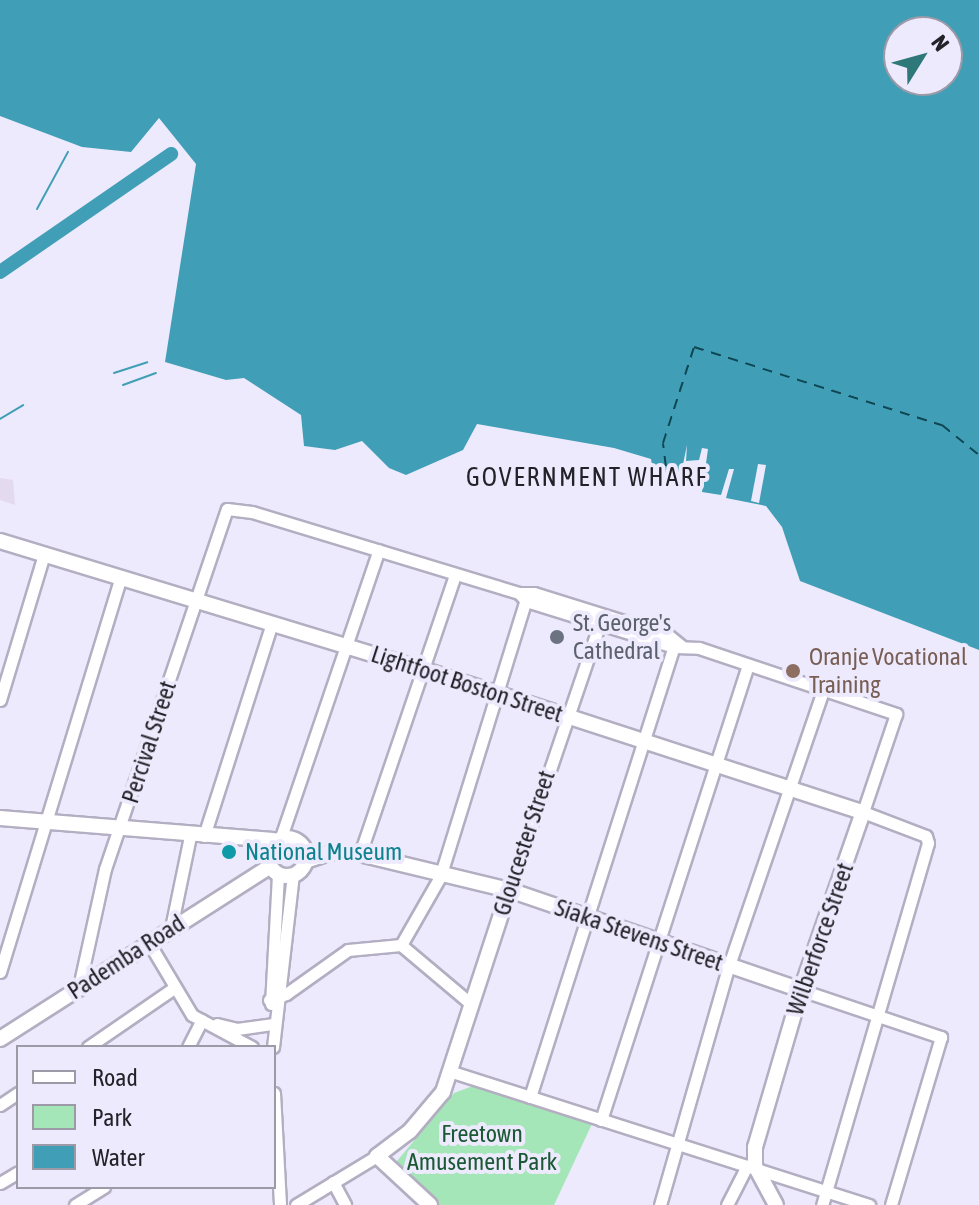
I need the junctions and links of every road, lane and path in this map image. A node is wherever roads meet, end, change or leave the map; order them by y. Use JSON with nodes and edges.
{"nodes":[{"id":1,"x":0,"y":541,"type":"edge"},
{"id":2,"x":379,"y":550,"type":"junction"},
{"id":3,"x":44,"y":554,"type":"junction"},
{"id":4,"x":455,"y":575,"type":"junction"},
{"id":5,"x":121,"y":577,"type":"junction"},
{"id":6,"x":525,"y":595,"type":"junction"},
{"id":7,"x":195,"y":599,"type":"junction"},
{"id":8,"x":601,"y":620,"type":"junction"},
{"id":9,"x":272,"y":623,"type":"junction"},
{"id":10,"x":678,"y":644,"type":"junction"},
{"id":11,"x":348,"y":646,"type":"junction"},
{"id":12,"x":748,"y":665,"type":"junction"},
{"id":13,"x":422,"y":669,"type":"junction"},
{"id":14,"x":824,"y":688,"type":"junction"},
{"id":15,"x":497,"y":696,"type":"junction"},
{"id":16,"x":0,"y":700,"type":"edge"},
{"id":17,"x":566,"y":715,"type":"junction"},
{"id":18,"x":642,"y":741,"type":"junction"},
{"id":19,"x":717,"y":765,"type":"junction"},
{"id":20,"x":788,"y":789,"type":"junction"},
{"id":21,"x":863,"y":812,"type":"junction"},
{"id":22,"x":0,"y":818,"type":"edge"},
{"id":23,"x":43,"y":823,"type":"junction"},
{"id":24,"x":120,"y":830,"type":"junction"},
{"id":25,"x":197,"y":836,"type":"junction"},
{"id":26,"x":240,"y":837,"type":"junction"},
{"id":27,"x":277,"y":840,"type":"junction"},
{"id":28,"x":303,"y":842,"type":"junction"},
{"id":29,"x":332,"y":852,"type":"junction"},
{"id":30,"x":360,"y":854,"type":"junction"},
{"id":31,"x":306,"y":861,"type":"junction"},
{"id":32,"x":275,"y":866,"type":"junction"},
{"id":33,"x":440,"y":877,"type":"junction"},
{"id":34,"x":509,"y":890,"type":"junction"},
{"id":35,"x":585,"y":916,"type":"junction"},
{"id":36,"x":171,"y":928,"type":"junction"},
{"id":37,"x":149,"y":943,"type":"junction"},
{"id":38,"x":659,"y":943,"type":"junction"},
{"id":39,"x":401,"y":945,"type":"junction"},
{"id":40,"x":729,"y":965,"type":"junction"},
{"id":41,"x":0,"y":972,"type":"edge"},
{"id":42,"x":79,"y":987,"type":"junction"},
{"id":43,"x":174,"y":988,"type":"junction"},
{"id":44,"x":801,"y":990,"type":"junction"},
{"id":45,"x":274,"y":1000,"type":"junction"},
{"id":46,"x":471,"y":1004,"type":"junction"},
{"id":47,"x":877,"y":1013,"type":"junction"},
{"id":48,"x":274,"y":1018,"type":"junction"},
{"id":49,"x":200,"y":1021,"type":"junction"},
{"id":50,"x":0,"y":1039,"type":"edge"},
{"id":51,"x":91,"y":1045,"type":"edge"},
{"id":52,"x":189,"y":1045,"type":"edge"},
{"id":53,"x":248,"y":1045,"type":"edge"},
{"id":54,"x":273,"y":1045,"type":"edge"},
{"id":55,"x":452,"y":1072,"type":"junction"},
{"id":56,"x":530,"y":1097,"type":"junction"},
{"id":57,"x":601,"y":1120,"type":"junction"},
{"id":58,"x":276,"y":1130,"type":"edge"},
{"id":59,"x":676,"y":1144,"type":"junction"},
{"id":60,"x":377,"y":1156,"type":"junction"},
{"id":61,"x":751,"y":1166,"type":"junction"},
{"id":62,"x":333,"y":1182,"type":"junction"},
{"id":63,"x":101,"y":1189,"type":"edge"},
{"id":64,"x":827,"y":1190,"type":"junction"},
{"id":65,"x":75,"y":1205,"type":"edge"},
{"id":66,"x":280,"y":1205,"type":"edge"},
{"id":67,"x":296,"y":1205,"type":"edge"},
{"id":68,"x":345,"y":1205,"type":"edge"},
{"id":69,"x":430,"y":1205,"type":"edge"},
{"id":70,"x":660,"y":1205,"type":"edge"},
{"id":71,"x":727,"y":1205,"type":"edge"},
{"id":72,"x":776,"y":1205,"type":"edge"},
{"id":73,"x":822,"y":1205,"type":"edge"},
{"id":74,"x":869,"y":1205,"type":"edge"},
{"id":75,"x":891,"y":1205,"type":"edge"}],
"edges":[{"from":1,"to":3,"type":"main road","name":"Lightfoot Boston Street"},
{"from":2,"to":4,"type":"street"},
{"from":2,"to":7,"type":"street","name":"Percival Street"},
{"from":2,"to":11,"type":"street"},
{"from":3,"to":5,"type":"main road","name":"Lightfoot Boston Street"},
{"from":3,"to":16,"type":"street"},
{"from":4,"to":6,"type":"street"},
{"from":4,"to":13,"type":"street"},
{"from":5,"to":7,"type":"main road","name":"Lightfoot Boston Street"},
{"from":5,"to":23,"type":"street"},
{"from":6,"to":8,"type":"street"},
{"from":6,"to":15,"type":"street"},
{"from":7,"to":9,"type":"main road","name":"Lightfoot Boston Street"},
{"from":7,"to":24,"type":"street","name":"Percival Street"},
{"from":8,"to":10,"type":"street"},
{"from":8,"to":17,"type":"street","name":"Gloucester Street"},
{"from":9,"to":11,"type":"main road","name":"Lightfoot Boston Street"},
{"from":9,"to":25,"type":"street"},
{"from":10,"to":12,"type":"street"},
{"from":10,"to":18,"type":"street"},
{"from":11,"to":13,"type":"main road","name":"Lightfoot Boston Street"},
{"from":11,"to":27,"type":"street"},
{"from":12,"to":14,"type":"street"},
{"from":12,"to":19,"type":"street"},
{"from":13,"to":15,"type":"main road","name":"Lightfoot Boston Street"},
{"from":13,"to":30,"type":"street"},
{"from":14,"to":20,"type":"street"},
{"from":14,"to":21,"type":"street","name":"Wilberforce Street"},
{"from":15,"to":17,"type":"main road","name":"Lightfoot Boston Street"},
{"from":15,"to":33,"type":"street"},
{"from":17,"to":18,"type":"main road","name":"Lightfoot Boston Street"},
{"from":17,"to":34,"type":"street","name":"Gloucester Street"},
{"from":18,"to":19,"type":"main road","name":"Lightfoot Boston Street"},
{"from":18,"to":35,"type":"street"},
{"from":19,"to":20,"type":"main road","name":"Lightfoot Boston Street"},
{"from":19,"to":38,"type":"street"},
{"from":20,"to":21,"type":"main road","name":"Lightfoot Boston Street"},
{"from":20,"to":40,"type":"street"},
{"from":21,"to":44,"type":"main road","name":"Wilberforce Street"},
{"from":21,"to":47,"type":"street","name":"Lightfoot Boston Street"},
{"from":22,"to":23,"type":"main road"},
{"from":23,"to":24,"type":"main road"},
{"from":23,"to":41,"type":"street"},
{"from":24,"to":25,"type":"main road"},
{"from":24,"to":42,"type":"street","name":"Percival Street"},
{"from":25,"to":26,"type":"main road"},
{"from":25,"to":36,"type":"street"},
{"from":26,"to":27,"type":"main road"},
{"from":26,"to":32,"type":"main road"},
{"from":27,"to":28,"type":"main road","name":"Siaka Stevens Street"},
{"from":27,"to":32,"type":"main road"},
{"from":28,"to":29,"type":"main road","name":"Siaka Stevens Street"},
{"from":28,"to":31,"type":"main road"},
{"from":29,"to":30,"type":"main road","name":"Siaka Stevens Street"},
{"from":29,"to":31,"type":"main road","name":"Siaka Stevens Street"},
{"from":30,"to":33,"type":"main road","name":"Siaka Stevens Street"},
{"from":31,"to":32,"type":"main road"},
{"from":32,"to":36,"type":"main road","name":"Pademba Road"},
{"from":32,"to":45,"type":"street"},
{"from":33,"to":34,"type":"main road","name":"Siaka Stevens Street"},
{"from":33,"to":39,"type":"street"},
{"from":34,"to":35,"type":"main road","name":"Siaka Stevens Street"},
{"from":34,"to":46,"type":"main road","name":"Gloucester Street"},
{"from":35,"to":38,"type":"main road","name":"Siaka Stevens Street"},
{"from":35,"to":56,"type":"street"},
{"from":36,"to":37,"type":"main road","name":"Pademba Road"},
{"from":37,"to":42,"type":"main road","name":"Pademba Road"},
{"from":37,"to":43,"type":"street"},
{"from":38,"to":40,"type":"main road","name":"Siaka Stevens Street"},
{"from":38,"to":57,"type":"street"},
{"from":39,"to":45,"type":"street"},
{"from":39,"to":46,"type":"street"},
{"from":40,"to":44,"type":"main road","name":"Siaka Stevens Street"},
{"from":40,"to":59,"type":"street"},
{"from":42,"to":50,"type":"main road","name":"Pademba Road"},
{"from":43,"to":49,"type":"street"},
{"from":43,"to":51,"type":"street"},
{"from":44,"to":47,"type":"street","name":"Siaka Stevens Street"},
{"from":44,"to":61,"type":"main road","name":"Wilberforce Street"},
{"from":45,"to":48,"type":"street"},
{"from":46,"to":55,"type":"main road","name":"Gloucester Street"},
{"from":47,"to":64,"type":"street"},
{"from":47,"to":75,"type":"street","name":"Siaka Stevens Street"},
{"from":48,"to":49,"type":"street"},
{"from":48,"to":54,"type":"street"},
{"from":49,"to":52,"type":"street"},
{"from":49,"to":53,"type":"street"},
{"from":55,"to":56,"type":"street"},
{"from":55,"to":60,"type":"main road","name":"Gloucester Street"},
{"from":56,"to":57,"type":"street"},
{"from":57,"to":59,"type":"street"},
{"from":58,"to":66,"type":"street"},
{"from":59,"to":61,"type":"street"},
{"from":59,"to":70,"type":"street"},
{"from":60,"to":62,"type":"street"},
{"from":60,"to":69,"type":"main road"},
{"from":61,"to":64,"type":"street"},
{"from":61,"to":71,"type":"street"},
{"from":61,"to":72,"type":"main road"},
{"from":62,"to":67,"type":"street"},
{"from":62,"to":68,"type":"street"},
{"from":63,"to":65,"type":"street"},
{"from":64,"to":73,"type":"street"},
{"from":64,"to":74,"type":"street"}]}
